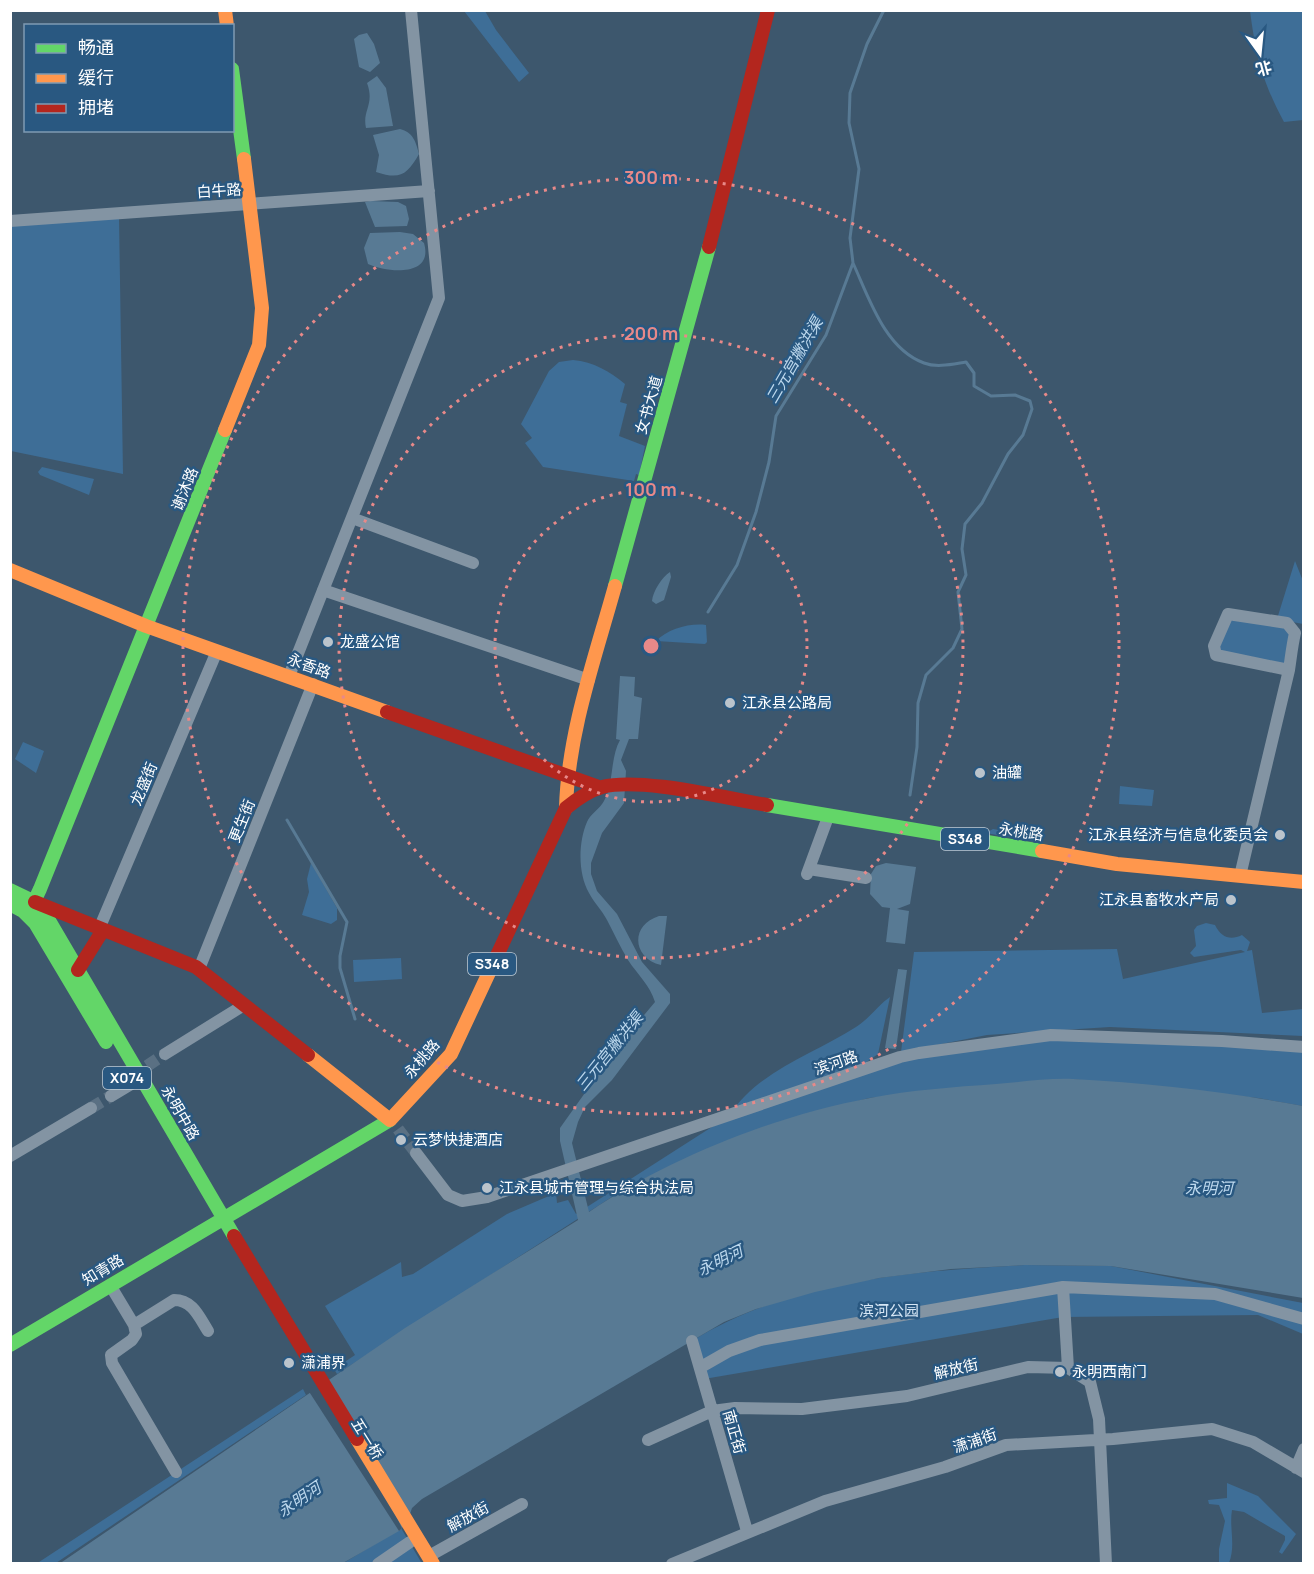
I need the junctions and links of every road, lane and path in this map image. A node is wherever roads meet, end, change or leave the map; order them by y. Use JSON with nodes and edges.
{"nodes":[{"id":1,"x":411,"y":10,"type":"edge"},
{"id":2,"x":768,"y":10,"type":"edge"},
{"id":3,"x":234,"y":84,"type":"edge"},
{"id":4,"x":429,"y":191,"type":"junction"},
{"id":5,"x":250,"y":204,"type":"junction"},
{"id":6,"x":10,"y":220,"type":"edge"},
{"id":7,"x":352,"y":518,"type":"junction"},
{"id":8,"x":473,"y":563,"type":"dead end"},
{"id":9,"x":10,"y":570,"type":"edge"},
{"id":10,"x":324,"y":590,"type":"junction"},
{"id":11,"x":146,"y":626,"type":"junction"},
{"id":12,"x":217,"y":651,"type":"junction"},
{"id":13,"x":1289,"y":670,"type":"junction"},
{"id":14,"x":289,"y":676,"type":"junction"},
{"id":15,"x":589,"y":680,"type":"junction"},
{"id":16,"x":313,"y":684,"type":"junction"},
{"id":17,"x":567,"y":776,"type":"junction"},
{"id":18,"x":599,"y":787,"type":"junction"},
{"id":19,"x":566,"y":808,"type":"junction"},
{"id":20,"x":828,"y":817,"type":"junction"},
{"id":21,"x":1240,"y":876,"type":"junction"},
{"id":22,"x":45,"y":878,"type":"junction"},
{"id":23,"x":866,"y":878,"type":"dead end"},
{"id":24,"x":1304,"y":882,"type":"edge"},
{"id":25,"x":10,"y":889,"type":"edge"},
{"id":26,"x":35,"y":902,"type":"junction"},
{"id":27,"x":10,"y":904,"type":"edge"},
{"id":28,"x":68,"y":917,"type":"junction"},
{"id":29,"x":101,"y":930,"type":"junction"},
{"id":30,"x":48,"y":932,"type":"junction"},
{"id":31,"x":199,"y":969,"type":"junction"},
{"id":32,"x":78,"y":970,"type":"junction"},
{"id":33,"x":244,"y":1005,"type":"junction"},
{"id":34,"x":1304,"y":1047,"type":"edge"},
{"id":35,"x":165,"y":1054,"type":"tunnel mouth"},
{"id":36,"x":138,"y":1074,"type":"junction"},
{"id":37,"x":111,"y":1096,"type":"tunnel mouth"},
{"id":38,"x":91,"y":1108,"type":"tunnel mouth"},
{"id":39,"x":394,"y":1124,"type":"junction"},
{"id":40,"x":416,"y":1153,"type":"tunnel mouth"},
{"id":41,"x":10,"y":1156,"type":"edge"},
{"id":42,"x":218,"y":1221,"type":"junction"},
{"id":43,"x":110,"y":1285,"type":"junction"},
{"id":44,"x":1063,"y":1287,"type":"junction"},
{"id":45,"x":1304,"y":1319,"type":"edge"},
{"id":46,"x":134,"y":1324,"type":"junction"},
{"id":47,"x":208,"y":1331,"type":"dead end"},
{"id":48,"x":692,"y":1341,"type":"dead end"},
{"id":49,"x":10,"y":1345,"type":"edge"},
{"id":50,"x":307,"y":1366,"type":"joint"},
{"id":51,"x":701,"y":1367,"type":"junction"},
{"id":52,"x":1068,"y":1368,"type":"junction"},
{"id":53,"x":712,"y":1411,"type":"junction"},
{"id":54,"x":648,"y":1440,"type":"dead end"},
{"id":55,"x":1100,"y":1440,"type":"junction"},
{"id":56,"x":1304,"y":1449,"type":"edge"},
{"id":57,"x":1300,"y":1470,"type":"edge"},
{"id":58,"x":176,"y":1472,"type":"dead end"},
{"id":59,"x":522,"y":1504,"type":"dead end"},
{"id":60,"x":405,"y":1526,"type":"junction"},
{"id":61,"x":747,"y":1531,"type":"junction"},
{"id":62,"x":410,"y":1542,"type":"junction"},
{"id":63,"x":428,"y":1561,"type":"edge"},
{"id":64,"x":378,"y":1563,"type":"edge"},
{"id":65,"x":672,"y":1563,"type":"edge"},
{"id":66,"x":1106,"y":1563,"type":"edge"}],
"edges":[{"from":1,"to":4,"type":"street"},
{"from":2,"to":15,"type":"main road","name":"女书大道"},
{"from":3,"to":5,"type":"main road","name":"谢沐路"},
{"from":4,"to":5,"type":"street","name":"白牛路"},
{"from":4,"to":7,"type":"street"},
{"from":5,"to":6,"type":"street","name":"白牛路"},
{"from":5,"to":11,"type":"main road","name":"谢沐路"},
{"from":7,"to":8,"type":"street"},
{"from":7,"to":10,"type":"street"},
{"from":9,"to":11,"type":"main road","name":"永香路"},
{"from":10,"to":14,"type":"street"},
{"from":10,"to":15,"type":"street"},
{"from":11,"to":12,"type":"main road","name":"永香路"},
{"from":11,"to":22,"type":"main road","name":"谢沐路"},
{"from":12,"to":14,"type":"main road","name":"永香路"},
{"from":12,"to":29,"type":"street","name":"龙盛街"},
{"from":13,"to":13,"type":"street"},
{"from":13,"to":21,"type":"street"},
{"from":14,"to":16,"type":"main road","name":"永香路"},
{"from":15,"to":17,"type":"main road","name":"女书大道"},
{"from":16,"to":17,"type":"main road","name":"永香路"},
{"from":16,"to":31,"type":"street","name":"更生街"},
{"from":17,"to":18,"type":"main road","name":"永香路"},
{"from":17,"to":19,"type":"main road","name":"女书大道"},
{"from":18,"to":19,"type":"main road","name":"永桃路","number":"S348"},
{"from":18,"to":20,"type":"main road","name":"永桃路","number":"S348"},
{"from":19,"to":39,"type":"main road","name":"永桃路","number":"S348"},
{"from":20,"to":21,"type":"main road","name":"永桃路","number":"S348"},
{"from":20,"to":23,"type":"street"},
{"from":21,"to":24,"type":"main road","name":"永桃路","number":"S348"},
{"from":22,"to":25,"type":"main road"},
{"from":22,"to":26,"type":"main road","name":"谢沐路"},
{"from":22,"to":28,"type":"main road"},
{"from":25,"to":26,"type":"main road"},
{"from":26,"to":27,"type":"main road"},
{"from":26,"to":28,"type":"main road"},
{"from":26,"to":30,"type":"main road"},
{"from":27,"to":30,"type":"main road"},
{"from":28,"to":29,"type":"main road"},
{"from":28,"to":30,"type":"main road"},
{"from":29,"to":31,"type":"main road"},
{"from":29,"to":32,"type":"main road"},
{"from":30,"to":32,"type":"main road","name":"永明中路","number":"X074"},
{"from":30,"to":36,"type":"main road","name":"永明中路","number":"X074"},
{"from":31,"to":33,"type":"main road"},
{"from":32,"to":36,"type":"main road","name":"永明中路","number":"X074"},
{"from":33,"to":35,"type":"street"},
{"from":33,"to":39,"type":"main road"},
{"from":34,"to":40,"type":"street","name":"滨河路"},
{"from":36,"to":37,"type":"street"},
{"from":36,"to":42,"type":"main road","name":"永明中路","number":"X074"},
{"from":38,"to":41,"type":"street"},
{"from":39,"to":42,"type":"main road","name":"永桃路"},
{"from":42,"to":43,"type":"main road","name":"知青路"},
{"from":42,"to":50,"type":"main road","name":"永明中路","number":"X074"},
{"from":43,"to":46,"type":"street"},
{"from":43,"to":49,"type":"main road","name":"知青路"},
{"from":44,"to":45,"type":"street"},
{"from":44,"to":51,"type":"street"},
{"from":44,"to":52,"type":"street"},
{"from":46,"to":47,"type":"street"},
{"from":46,"to":58,"type":"street"},
{"from":48,"to":51,"type":"street","name":"南正街"},
{"from":50,"to":60,"type":"main road","name":"五一桥","number":"X074"},
{"from":51,"to":53,"type":"street","name":"南正街"},
{"from":52,"to":53,"type":"street","name":"解放街"},
{"from":52,"to":55,"type":"street"},
{"from":53,"to":54,"type":"street","name":"解放街"},
{"from":53,"to":61,"type":"street","name":"南正街"},
{"from":55,"to":57,"type":"street","name":"潇浦街"},
{"from":55,"to":61,"type":"street","name":"潇浦街"},
{"from":55,"to":66,"type":"street"},
{"from":56,"to":57,"type":"street"},
{"from":59,"to":63,"type":"street","name":"解放街"},
{"from":60,"to":62,"type":"main road","number":"X074"},
{"from":60,"to":63,"type":"main road","number":"X074"},
{"from":61,"to":65,"type":"street","name":"潇浦街"},
{"from":62,"to":63,"type":"main road","number":"X074"},
{"from":62,"to":64,"type":"street"}]}
